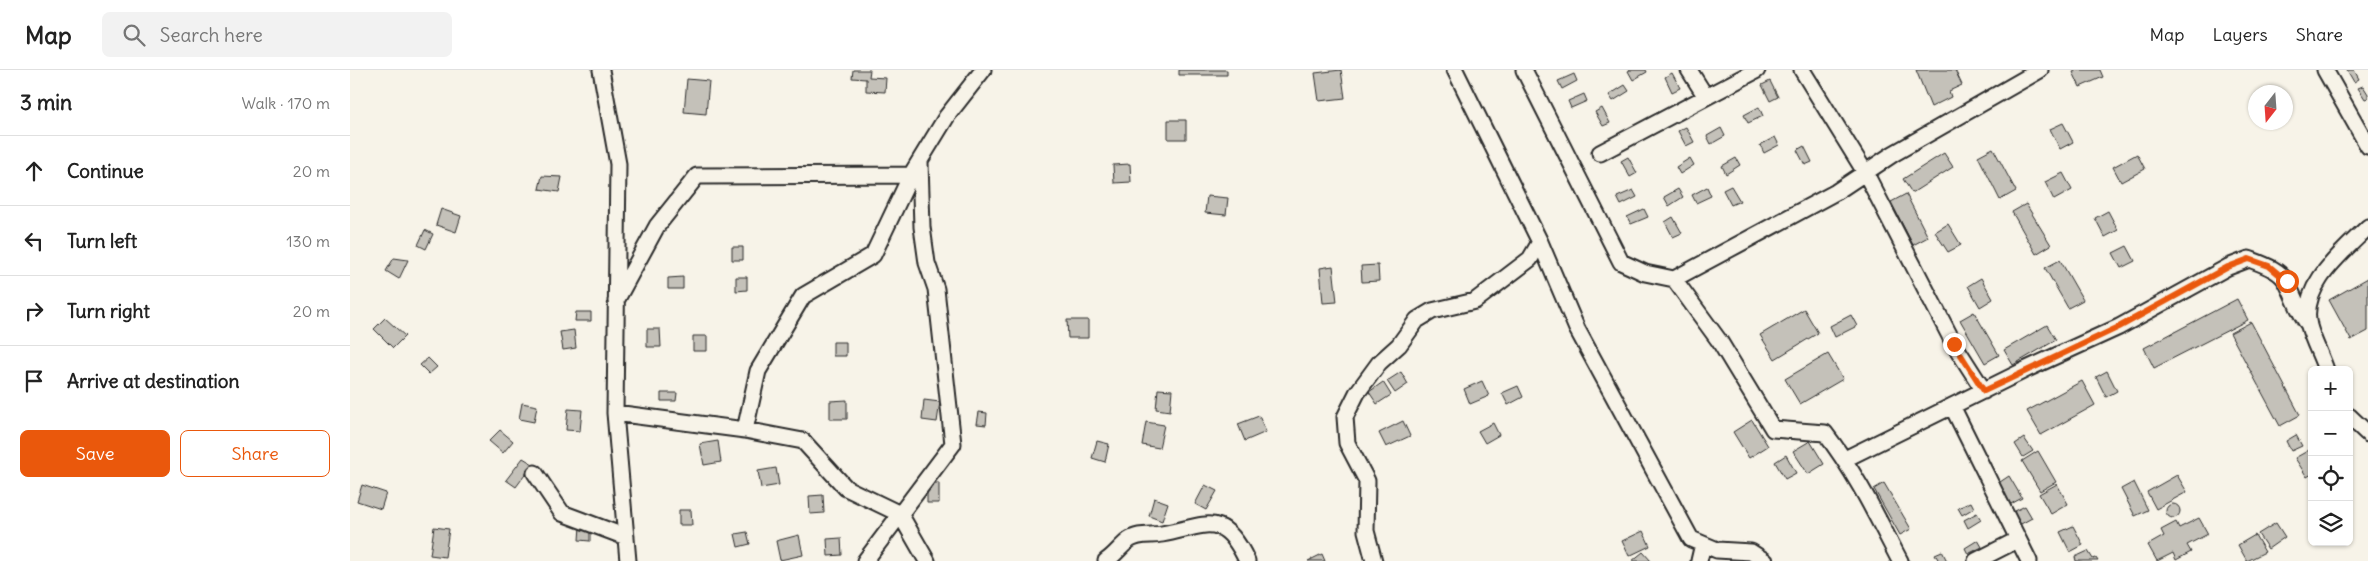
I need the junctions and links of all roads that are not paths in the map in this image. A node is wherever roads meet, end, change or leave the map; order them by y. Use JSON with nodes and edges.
{"nodes":[{"id":1,"x":601,"y":70,"type":"edge"},
{"id":2,"x":983,"y":70,"type":"edge"},
{"id":3,"x":1455,"y":70,"type":"edge"},
{"id":4,"x":1524,"y":70,"type":"edge"},
{"id":5,"x":1689,"y":70,"type":"edge"},
{"id":6,"x":1757,"y":70,"type":"edge"},
{"id":7,"x":1802,"y":70,"type":"edge"},
{"id":8,"x":2040,"y":70,"type":"edge"},
{"id":9,"x":2325,"y":70,"type":"edge"},
{"id":10,"x":1706,"y":97,"type":"junction"},
{"id":11,"x":2368,"y":146,"type":"edge"},
{"id":12,"x":1600,"y":153,"type":"dead end"},
{"id":13,"x":920,"y":162,"type":"junction"},
{"id":14,"x":1865,"y":172,"type":"junction"},
{"id":15,"x":911,"y":175,"type":"junction"},
{"id":16,"x":2368,"y":227,"type":"edge"},
{"id":17,"x":1540,"y":242,"type":"junction"},
{"id":18,"x":1674,"y":279,"type":"junction"},
{"id":19,"x":615,"y":302,"type":"junction"},
{"id":20,"x":2309,"y":325,"type":"junction"},
{"id":21,"x":2324,"y":366,"type":"edge"},
{"id":22,"x":1984,"y":391,"type":"junction"},
{"id":23,"x":1952,"y":406,"type":"junction"},
{"id":24,"x":615,"y":413,"type":"junction"},
{"id":25,"x":2353,"y":420,"type":"edge"},
{"id":26,"x":745,"y":430,"type":"junction"},
{"id":27,"x":2368,"y":434,"type":"edge"},
{"id":28,"x":1845,"y":459,"type":"junction"},
{"id":29,"x":535,"y":474,"type":"dead end"},
{"id":30,"x":900,"y":514,"type":"junction"},
{"id":31,"x":626,"y":537,"type":"junction"},
{"id":32,"x":2017,"y":540,"type":"junction"},
{"id":33,"x":1703,"y":544,"type":"junction"},
{"id":34,"x":628,"y":561,"type":"edge"},
{"id":35,"x":865,"y":561,"type":"edge"},
{"id":36,"x":927,"y":561,"type":"edge"},
{"id":37,"x":1106,"y":561,"type":"edge"},
{"id":38,"x":1246,"y":561,"type":"edge"},
{"id":39,"x":1374,"y":561,"type":"edge"},
{"id":40,"x":1699,"y":561,"type":"edge"},
{"id":41,"x":1765,"y":561,"type":"edge"},
{"id":42,"x":1900,"y":561,"type":"edge"},
{"id":43,"x":1976,"y":561,"type":"edge"},
{"id":44,"x":2029,"y":561,"type":"edge"}],
"edges":[{"from":1,"to":19,"type":"street"},
{"from":2,"to":13,"type":"street"},
{"from":3,"to":17,"type":"street"},
{"from":4,"to":18,"type":"street"},
{"from":5,"to":10,"type":"street"},
{"from":6,"to":10,"type":"street"},
{"from":7,"to":14,"type":"street"},
{"from":8,"to":14,"type":"street"},
{"from":9,"to":11,"type":"street"},
{"from":10,"to":12,"type":"street"},
{"from":13,"to":15,"type":"street"},
{"from":13,"to":30,"type":"street"},
{"from":14,"to":18,"type":"street"},
{"from":14,"to":22,"type":"street"},
{"from":15,"to":19,"type":"street"},
{"from":15,"to":26,"type":"street"},
{"from":16,"to":20,"type":"street"},
{"from":17,"to":33,"type":"street"},
{"from":17,"to":39,"type":"street"},
{"from":18,"to":28,"type":"street"},
{"from":19,"to":24,"type":"street"},
{"from":20,"to":21,"type":"street"},
{"from":20,"to":22,"type":"street"},
{"from":22,"to":23,"type":"street"},
{"from":23,"to":28,"type":"street"},
{"from":23,"to":32,"type":"street"},
{"from":24,"to":26,"type":"street"},
{"from":24,"to":31,"type":"street"},
{"from":25,"to":27,"type":"street"},
{"from":26,"to":30,"type":"street"},
{"from":28,"to":42,"type":"street"},
{"from":29,"to":31,"type":"street"},
{"from":30,"to":35,"type":"street"},
{"from":30,"to":36,"type":"street"},
{"from":31,"to":34,"type":"street"},
{"from":32,"to":43,"type":"street"},
{"from":32,"to":44,"type":"street"},
{"from":33,"to":40,"type":"street"},
{"from":33,"to":41,"type":"street"},
{"from":37,"to":38,"type":"street"}]}
